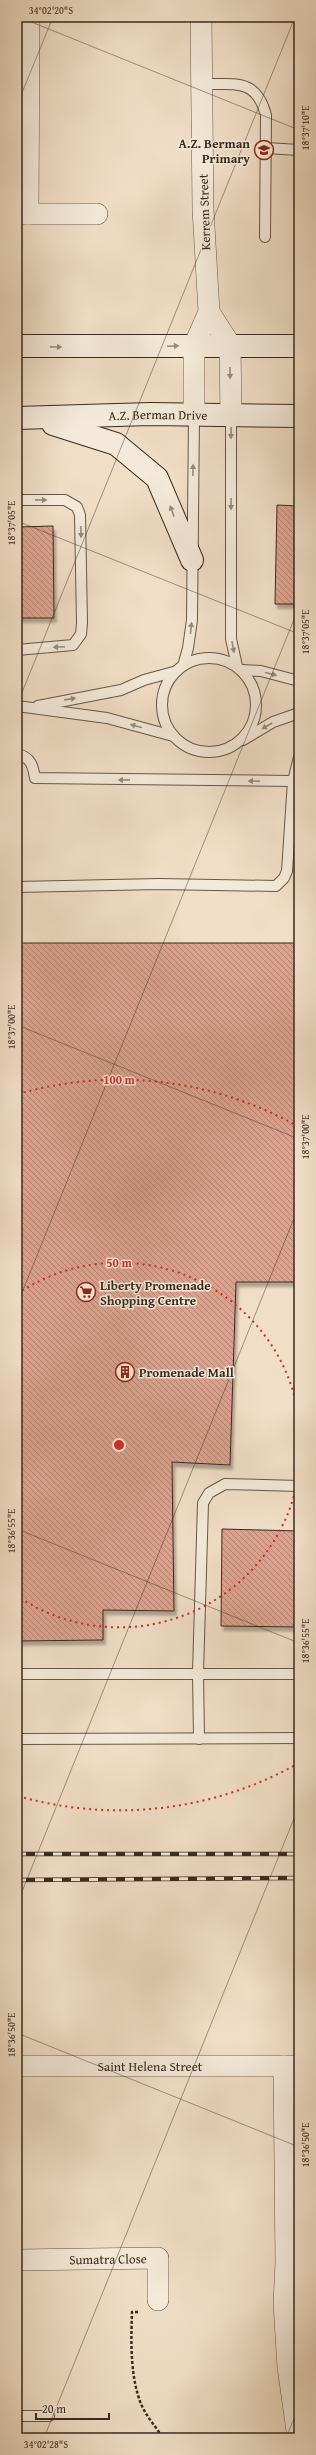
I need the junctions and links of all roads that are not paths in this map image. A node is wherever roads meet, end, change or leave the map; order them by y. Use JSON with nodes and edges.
{"nodes":[{"id":1,"x":29,"y":17,"type":"edge"},
{"id":2,"x":201,"y":17,"type":"edge"},
{"id":3,"x":201,"y":84,"type":"junction"},
{"id":4,"x":266,"y":148,"type":"junction"},
{"id":5,"x":299,"y":150,"type":"edge"},
{"id":6,"x":23,"y":214,"type":"edge"},
{"id":7,"x":97,"y":214,"type":"dead end"},
{"id":8,"x":265,"y":237,"type":"dead end"},
{"id":9,"x":209,"y":312,"type":"junction"},
{"id":10,"x":230,"y":345,"type":"junction"},
{"id":11,"x":17,"y":346,"type":"edge"},
{"id":12,"x":194,"y":346,"type":"junction"},
{"id":13,"x":299,"y":346,"type":"edge"},
{"id":14,"x":194,"y":416,"type":"junction"},
{"id":15,"x":231,"y":416,"type":"junction"},
{"id":16,"x":299,"y":416,"type":"edge"},
{"id":17,"x":26,"y":418,"type":"edge"},
{"id":18,"x":17,"y":500,"type":"edge"},
{"id":19,"x":192,"y":560,"type":"junction"},
{"id":20,"x":17,"y":650,"type":"edge"},
{"id":21,"x":180,"y":668,"type":"junction"},
{"id":22,"x":239,"y":668,"type":"junction"},
{"id":23,"x":299,"y":681,"type":"edge"},
{"id":24,"x":17,"y":706,"type":"edge"},
{"id":25,"x":32,"y":707,"type":"junction"},
{"id":26,"x":299,"y":713,"type":"edge"},
{"id":27,"x":174,"y":736,"type":"junction"},
{"id":28,"x":237,"y":744,"type":"junction"},
{"id":29,"x":17,"y":754,"type":"edge"},
{"id":30,"x":299,"y":757,"type":"edge"},
{"id":31,"x":293,"y":781,"type":"junction"},
{"id":32,"x":294,"y":818,"type":"edge"},
{"id":33,"x":17,"y":887,"type":"edge"},
{"id":34,"x":299,"y":1486,"type":"edge"},
{"id":35,"x":198,"y":1673,"type":"junction"},
{"id":36,"x":17,"y":1674,"type":"edge"},
{"id":37,"x":299,"y":1674,"type":"edge"},
{"id":38,"x":299,"y":1738,"type":"edge"},
{"id":39,"x":17,"y":1739,"type":"edge"},
{"id":40,"x":199,"y":1739,"type":"junction"},
{"id":41,"x":17,"y":2066,"type":"edge"},
{"id":42,"x":291,"y":2066,"type":"edge"},
{"id":43,"x":17,"y":2260,"type":"edge"},
{"id":44,"x":292,"y":2263,"type":"edge"},
{"id":45,"x":152,"y":2306,"type":"road end"},
{"id":46,"x":17,"y":2416,"type":"edge"},
{"id":47,"x":49,"y":2416,"type":"dead end"},
{"id":48,"x":298,"y":2438,"type":"edge"}],
"edges":[{"from":1,"to":6,"type":"street"},
{"from":2,"to":3,"type":"street","name":"Kerrem Street"},
{"from":3,"to":4,"type":"lane"},
{"from":3,"to":9,"type":"street","name":"Kerrem Street"},
{"from":4,"to":5,"type":"lane"},
{"from":4,"to":8,"type":"lane"},
{"from":6,"to":7,"type":"street"},
{"from":9,"to":10,"type":"street","name":"Kerrem Street"},
{"from":9,"to":12,"type":"street","name":"Kerrem Street"},
{"from":10,"to":12,"type":"main road"},
{"from":10,"to":13,"type":"main road"},
{"from":10,"to":15,"type":"street","one_way":true},
{"from":11,"to":12,"type":"main road","one_way":true},
{"from":12,"to":14,"type":"street","name":"Kerrem Street"},
{"from":14,"to":15,"type":"main road","name":"A.Z. Berman Drive"},
{"from":14,"to":17,"type":"main road","name":"A.Z. Berman Drive"},
{"from":19,"to":14,"type":"lane","one_way":true},
{"from":15,"to":16,"type":"main road","name":"A.Z. Berman Drive"},
{"from":15,"to":22,"type":"lane","one_way":true},
{"from":19,"to":17,"type":"main road","one_way":true},
{"from":18,"to":20,"type":"lane","one_way":true},
{"from":21,"to":19,"type":"lane","one_way":true},
{"from":21,"to":22,"type":"lane"},
{"from":25,"to":21,"type":"lane","one_way":true},
{"from":21,"to":27,"type":"lane"},
{"from":22,"to":23,"type":"lane","one_way":true},
{"from":22,"to":28,"type":"lane"},
{"from":24,"to":25,"type":"lane"},
{"from":27,"to":25,"type":"lane","one_way":true},
{"from":26,"to":28,"type":"lane","one_way":true},
{"from":27,"to":28,"type":"lane"},
{"from":31,"to":29,"type":"lane","one_way":true},
{"from":30,"to":31,"type":"lane"},
{"from":31,"to":32,"type":"lane"},
{"from":32,"to":33,"type":"lane"},
{"from":34,"to":35,"type":"lane"},
{"from":35,"to":36,"type":"lane"},
{"from":35,"to":37,"type":"lane"},
{"from":35,"to":40,"type":"lane"},
{"from":38,"to":40,"type":"lane"},
{"from":39,"to":40,"type":"lane"},
{"from":41,"to":42,"type":"street","name":"Saint Helena Street"},
{"from":42,"to":44,"type":"street"},
{"from":43,"to":45,"type":"street","name":"Sumatra Close"},
{"from":44,"to":48,"type":"street"},
{"from":46,"to":47,"type":"lane"}]}
